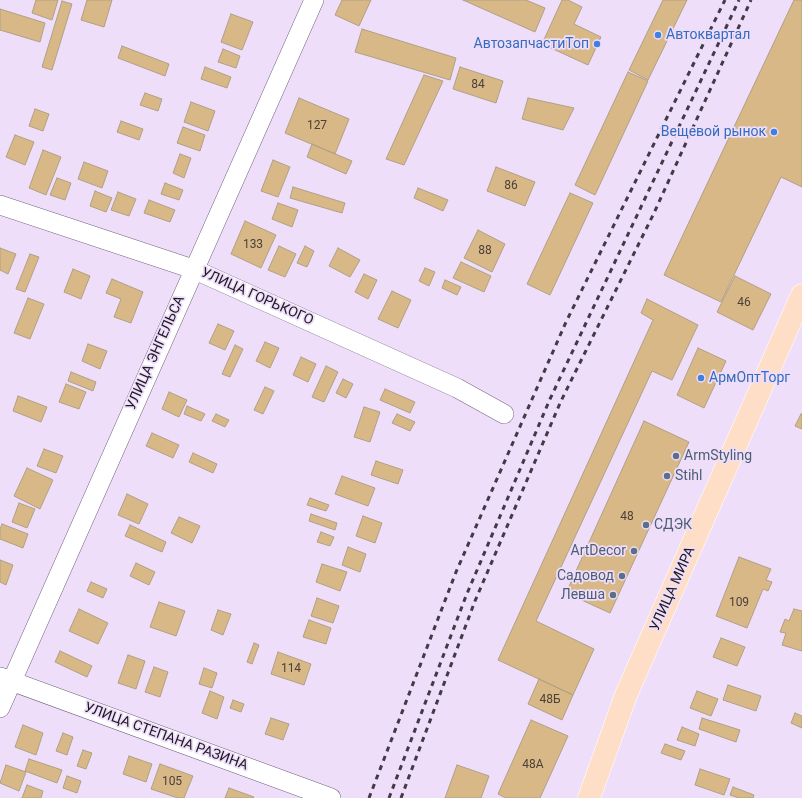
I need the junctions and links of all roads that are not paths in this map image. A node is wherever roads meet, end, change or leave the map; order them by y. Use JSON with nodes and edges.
{"nodes":[{"id":1,"x":314,"y":0,"type":"edge"},
{"id":2,"x":0,"y":205,"type":"edge"},
{"id":3,"x":193,"y":269,"type":"junction"},
{"id":4,"x":802,"y":295,"type":"edge"},
{"id":5,"x":504,"y":414,"type":"dead end"},
{"id":6,"x":6,"y":679,"type":"edge"},
{"id":7,"x":0,"y":708,"type":"edge"},
{"id":8,"x":331,"y":798,"type":"edge"},
{"id":9,"x":589,"y":798,"type":"edge"}],
"edges":[{"from":1,"to":3,"type":"street","name":"УЛИЦА ЭНГЕЛЬСА"},
{"from":2,"to":3,"type":"street","name":"УЛИЦА ГОРЬКОГО"},
{"from":3,"to":5,"type":"street","name":"УЛИЦА ГОРЬКОГО"},
{"from":3,"to":6,"type":"street","name":"УЛИЦА ЭНГЕЛЬСА"},
{"from":4,"to":9,"type":"main road","name":"УЛИЦА МИРА"},
{"from":6,"to":7,"type":"street","name":"УЛИЦА ЭНГЕЛЬСА"},
{"from":6,"to":8,"type":"street","name":"УЛИЦА СТЕПАНА РАЗИНА"}]}
